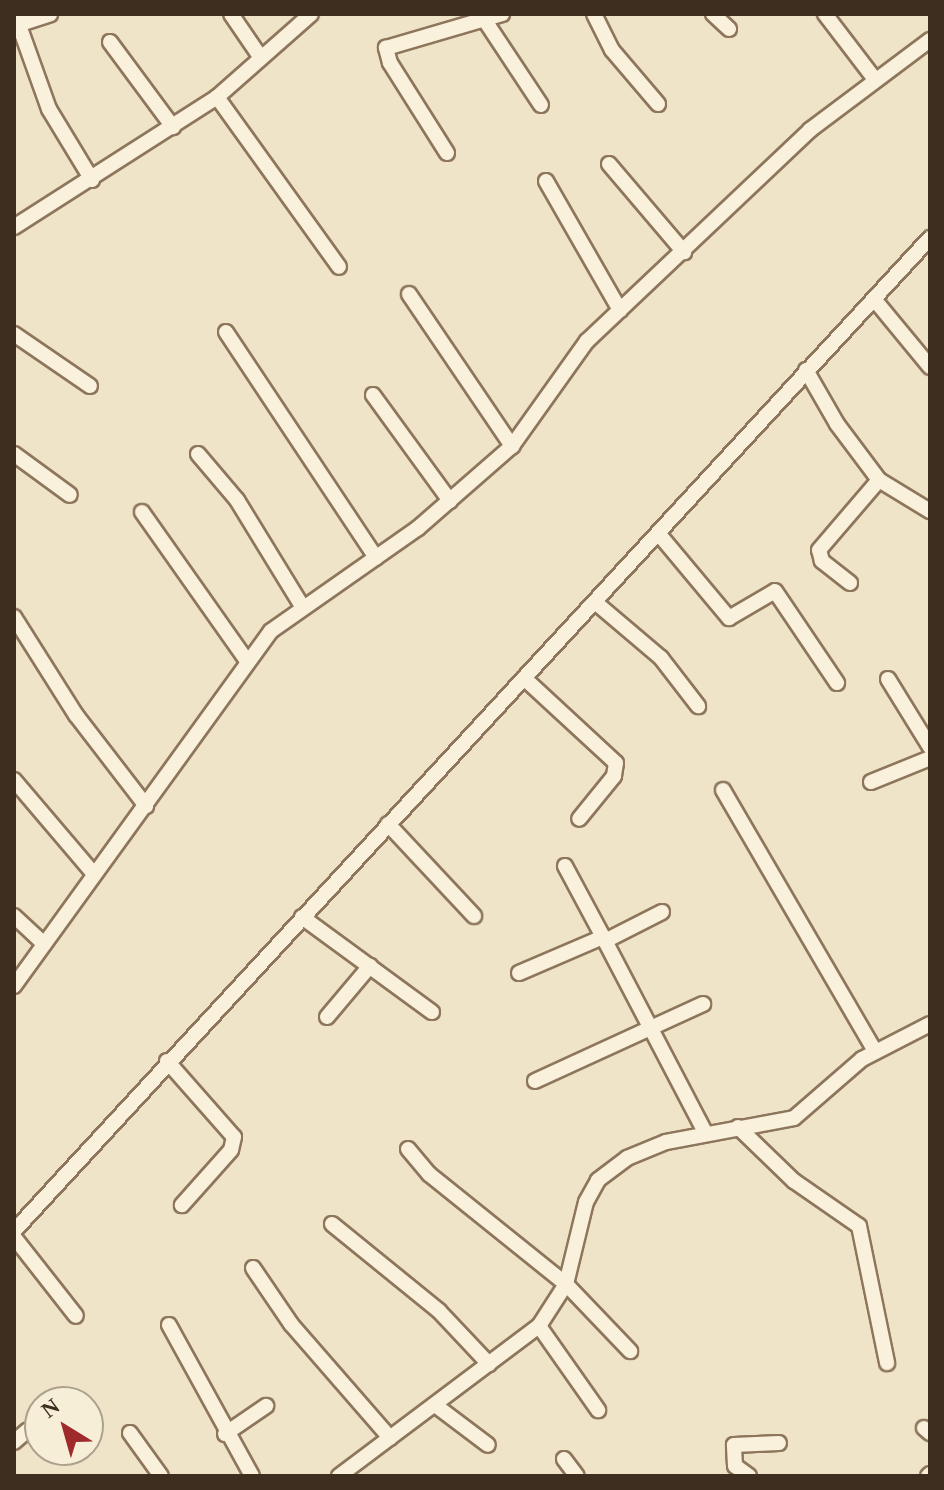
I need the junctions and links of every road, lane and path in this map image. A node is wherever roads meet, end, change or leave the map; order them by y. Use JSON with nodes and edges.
{"nodes":[{"id":1,"x":50,"y":14,"type":"edge"},
{"id":2,"x":231,"y":14,"type":"edge"},
{"id":3,"x":311,"y":14,"type":"edge"},
{"id":4,"x":502,"y":14,"type":"edge"},
{"id":5,"x":594,"y":14,"type":"edge"},
{"id":6,"x":713,"y":14,"type":"edge"},
{"id":7,"x":825,"y":14,"type":"edge"},
{"id":8,"x":484,"y":19,"type":"junction"},
{"id":9,"x":16,"y":22,"type":"edge"},
{"id":10,"x":729,"y":29,"type":"dead end"},
{"id":11,"x":930,"y":40,"type":"edge"},
{"id":12,"x":110,"y":42,"type":"dead end"},
{"id":13,"x":261,"y":58,"type":"junction"},
{"id":14,"x":874,"y":78,"type":"junction"},
{"id":15,"x":217,"y":97,"type":"junction"},
{"id":16,"x":658,"y":104,"type":"dead end"},
{"id":17,"x":541,"y":105,"type":"dead end"},
{"id":18,"x":173,"y":127,"type":"junction"},
{"id":19,"x":447,"y":153,"type":"dead end"},
{"id":20,"x":609,"y":164,"type":"dead end"},
{"id":21,"x":92,"y":180,"type":"junction"},
{"id":22,"x":546,"y":181,"type":"dead end"},
{"id":23,"x":14,"y":227,"type":"edge"},
{"id":24,"x":930,"y":238,"type":"edge"},
{"id":25,"x":684,"y":252,"type":"junction"},
{"id":26,"x":339,"y":267,"type":"dead end"},
{"id":27,"x":409,"y":294,"type":"dead end"},
{"id":28,"x":874,"y":299,"type":"junction"},
{"id":29,"x":620,"y":310,"type":"junction"},
{"id":30,"x":226,"y":332,"type":"dead end"},
{"id":31,"x":14,"y":334,"type":"edge"},
{"id":32,"x":930,"y":367,"type":"edge"},
{"id":33,"x":806,"y":370,"type":"junction"},
{"id":34,"x":90,"y":386,"type":"dead end"},
{"id":35,"x":373,"y":395,"type":"dead end"},
{"id":36,"x":512,"y":446,"type":"junction"},
{"id":37,"x":14,"y":454,"type":"edge"},
{"id":38,"x":198,"y":454,"type":"dead end"},
{"id":39,"x":879,"y":480,"type":"junction"},
{"id":40,"x":70,"y":495,"type":"dead end"},
{"id":41,"x":450,"y":501,"type":"junction"},
{"id":42,"x":930,"y":511,"type":"edge"},
{"id":43,"x":142,"y":512,"type":"dead end"},
{"id":44,"x":658,"y":533,"type":"junction"},
{"id":45,"x":376,"y":558,"type":"junction"},
{"id":46,"x":850,"y":583,"type":"dead end"},
{"id":47,"x":595,"y":602,"type":"junction"},
{"id":48,"x":302,"y":606,"type":"junction"},
{"id":49,"x":14,"y":617,"type":"edge"},
{"id":50,"x":247,"y":661,"type":"junction"},
{"id":51,"x":524,"y":678,"type":"junction"},
{"id":52,"x":888,"y":679,"type":"dead end"},
{"id":53,"x":837,"y":683,"type":"dead end"},
{"id":54,"x":698,"y":706,"type":"dead end"},
{"id":55,"x":930,"y":747,"type":"edge"},
{"id":56,"x":930,"y":758,"type":"edge"},
{"id":57,"x":14,"y":780,"type":"edge"},
{"id":58,"x":871,"y":782,"type":"dead end"},
{"id":59,"x":723,"y":790,"type":"dead end"},
{"id":60,"x":146,"y":806,"type":"junction"},
{"id":61,"x":579,"y":819,"type":"dead end"},
{"id":62,"x":388,"y":824,"type":"junction"},
{"id":63,"x":565,"y":866,"type":"dead end"},
{"id":64,"x":94,"y":874,"type":"junction"},
{"id":65,"x":662,"y":912,"type":"dead end"},
{"id":66,"x":14,"y":916,"type":"edge"},
{"id":67,"x":474,"y":916,"type":"dead end"},
{"id":68,"x":302,"y":917,"type":"junction"},
{"id":69,"x":604,"y":939,"type":"junction"},
{"id":70,"x":44,"y":944,"type":"junction"},
{"id":71,"x":370,"y":966,"type":"junction"},
{"id":72,"x":519,"y":973,"type":"dead end"},
{"id":73,"x":14,"y":986,"type":"edge"},
{"id":74,"x":703,"y":1004,"type":"dead end"},
{"id":75,"x":432,"y":1012,"type":"dead end"},
{"id":76,"x":327,"y":1017,"type":"dead end"},
{"id":77,"x":930,"y":1024,"type":"edge"},
{"id":78,"x":652,"y":1030,"type":"junction"},
{"id":79,"x":875,"y":1051,"type":"junction"},
{"id":80,"x":167,"y":1061,"type":"junction"},
{"id":81,"x":535,"y":1081,"type":"dead end"},
{"id":82,"x":738,"y":1127,"type":"junction"},
{"id":83,"x":705,"y":1132,"type":"junction"},
{"id":84,"x":408,"y":1149,"type":"dead end"},
{"id":85,"x":182,"y":1205,"type":"dead end"},
{"id":86,"x":332,"y":1224,"type":"dead end"},
{"id":87,"x":14,"y":1231,"type":"edge"},
{"id":88,"x":14,"y":1237,"type":"edge"},
{"id":89,"x":253,"y":1268,"type":"dead end"},
{"id":90,"x":566,"y":1284,"type":"junction"},
{"id":91,"x":76,"y":1316,"type":"dead end"},
{"id":92,"x":169,"y":1325,"type":"dead end"},
{"id":93,"x":539,"y":1326,"type":"junction"},
{"id":94,"x":630,"y":1351,"type":"dead end"},
{"id":95,"x":887,"y":1363,"type":"dead end"},
{"id":96,"x":489,"y":1364,"type":"junction"},
{"id":97,"x":435,"y":1405,"type":"junction"},
{"id":98,"x":266,"y":1406,"type":"dead end"},
{"id":99,"x":598,"y":1410,"type":"dead end"},
{"id":100,"x":130,"y":1433,"type":"dead end"},
{"id":101,"x":225,"y":1434,"type":"junction"},
{"id":102,"x":390,"y":1438,"type":"junction"},
{"id":103,"x":779,"y":1443,"type":"dead end"},
{"id":104,"x":488,"y":1445,"type":"dead end"},
{"id":105,"x":564,"y":1459,"type":"dead end"},
{"id":106,"x":161,"y":1476,"type":"edge"},
{"id":107,"x":252,"y":1476,"type":"edge"},
{"id":108,"x":339,"y":1476,"type":"edge"},
{"id":109,"x":577,"y":1476,"type":"edge"},
{"id":110,"x":749,"y":1476,"type":"edge"}],
"edges":[{"from":1,"to":9,"type":"street"},
{"from":2,"to":13,"type":"street"},
{"from":3,"to":13,"type":"street"},
{"from":4,"to":8,"type":"street"},
{"from":5,"to":16,"type":"street"},
{"from":6,"to":10,"type":"street"},
{"from":7,"to":14,"type":"street"},
{"from":8,"to":17,"type":"street"},
{"from":8,"to":19,"type":"street"},
{"from":9,"to":21,"type":"street"},
{"from":11,"to":14,"type":"street"},
{"from":12,"to":18,"type":"street"},
{"from":13,"to":15,"type":"street"},
{"from":14,"to":25,"type":"street"},
{"from":15,"to":18,"type":"street"},
{"from":15,"to":26,"type":"street"},
{"from":18,"to":21,"type":"street"},
{"from":20,"to":25,"type":"street"},
{"from":21,"to":23,"type":"street"},
{"from":22,"to":29,"type":"street"},
{"from":24,"to":28,"type":"street"},
{"from":25,"to":29,"type":"street"},
{"from":27,"to":36,"type":"street"},
{"from":28,"to":32,"type":"street"},
{"from":28,"to":33,"type":"street"},
{"from":29,"to":36,"type":"street"},
{"from":30,"to":45,"type":"street"},
{"from":31,"to":34,"type":"street"},
{"from":33,"to":39,"type":"street"},
{"from":33,"to":44,"type":"street"},
{"from":35,"to":41,"type":"street"},
{"from":36,"to":41,"type":"street"},
{"from":37,"to":40,"type":"street"},
{"from":38,"to":48,"type":"street"},
{"from":39,"to":42,"type":"street"},
{"from":39,"to":46,"type":"street"},
{"from":41,"to":45,"type":"street"},
{"from":43,"to":50,"type":"street"},
{"from":44,"to":47,"type":"street"},
{"from":44,"to":53,"type":"street"},
{"from":45,"to":48,"type":"street"},
{"from":47,"to":51,"type":"street"},
{"from":47,"to":54,"type":"street"},
{"from":48,"to":50,"type":"street"},
{"from":49,"to":60,"type":"street"},
{"from":50,"to":60,"type":"street"},
{"from":51,"to":61,"type":"street"},
{"from":51,"to":62,"type":"street"},
{"from":52,"to":55,"type":"street"},
{"from":56,"to":58,"type":"street"},
{"from":57,"to":64,"type":"street"},
{"from":59,"to":79,"type":"street"},
{"from":60,"to":64,"type":"street"},
{"from":62,"to":67,"type":"street"},
{"from":62,"to":68,"type":"street"},
{"from":63,"to":69,"type":"street"},
{"from":64,"to":70,"type":"street"},
{"from":65,"to":69,"type":"street"},
{"from":66,"to":70,"type":"street"},
{"from":68,"to":71,"type":"street"},
{"from":68,"to":80,"type":"street"},
{"from":69,"to":72,"type":"street"},
{"from":69,"to":78,"type":"street"},
{"from":70,"to":73,"type":"street"},
{"from":71,"to":75,"type":"street"},
{"from":71,"to":76,"type":"street"},
{"from":74,"to":78,"type":"street"},
{"from":77,"to":79,"type":"street"},
{"from":78,"to":81,"type":"street"},
{"from":78,"to":83,"type":"street"},
{"from":79,"to":82,"type":"street"},
{"from":80,"to":85,"type":"street"},
{"from":80,"to":87,"type":"street"},
{"from":82,"to":83,"type":"street"},
{"from":82,"to":95,"type":"street"},
{"from":83,"to":90,"type":"street"},
{"from":84,"to":90,"type":"street"},
{"from":86,"to":96,"type":"street"},
{"from":88,"to":91,"type":"street"},
{"from":89,"to":102,"type":"street"},
{"from":90,"to":93,"type":"street"},
{"from":90,"to":94,"type":"street"},
{"from":92,"to":101,"type":"street"},
{"from":93,"to":96,"type":"street"},
{"from":93,"to":99,"type":"street"},
{"from":96,"to":97,"type":"street"},
{"from":97,"to":102,"type":"street"},
{"from":97,"to":104,"type":"street"},
{"from":98,"to":101,"type":"street"},
{"from":100,"to":106,"type":"street"},
{"from":101,"to":107,"type":"street"},
{"from":102,"to":108,"type":"street"},
{"from":103,"to":110,"type":"street"},
{"from":105,"to":109,"type":"street"}]}
